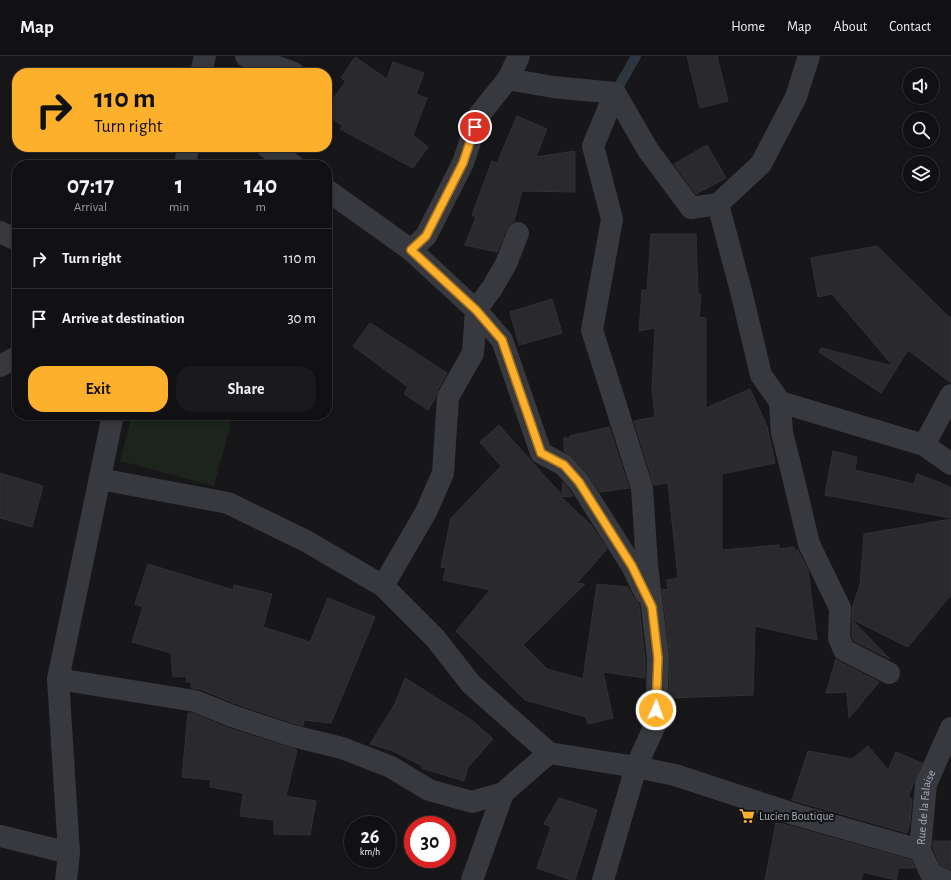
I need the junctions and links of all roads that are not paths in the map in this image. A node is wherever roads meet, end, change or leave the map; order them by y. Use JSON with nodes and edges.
{"nodes":[{"id":1,"x":205,"y":56,"type":"edge"},
{"id":2,"x":246,"y":56,"type":"edge"},
{"id":3,"x":519,"y":56,"type":"edge"},
{"id":4,"x":809,"y":56,"type":"edge"},
{"id":5,"x":203,"y":68,"type":"edge"},
{"id":6,"x":282,"y":68,"type":"edge"},
{"id":7,"x":508,"y":79,"type":"junction"},
{"id":8,"x":615,"y":93,"type":"junction"},
{"id":9,"x":274,"y":152,"type":"edge"},
{"id":10,"x":285,"y":160,"type":"edge"},
{"id":11,"x":332,"y":194,"type":"edge"},
{"id":12,"x":718,"y":204,"type":"junction"},
{"id":13,"x":0,"y":232,"type":"edge"},
{"id":14,"x":518,"y":233,"type":"dead end"},
{"id":15,"x":12,"y":238,"type":"edge"},
{"id":16,"x":411,"y":250,"type":"junction"},
{"id":17,"x":476,"y":310,"type":"junction"},
{"id":18,"x":12,"y":360,"type":"edge"},
{"id":19,"x":0,"y":366,"type":"edge"},
{"id":20,"x":951,"y":396,"type":"edge"},
{"id":21,"x":780,"y":402,"type":"junction"},
{"id":22,"x":112,"y":420,"type":"edge"},
{"id":23,"x":924,"y":445,"type":"junction"},
{"id":24,"x":951,"y":464,"type":"edge"},
{"id":25,"x":100,"y":479,"type":"junction"},
{"id":26,"x":383,"y":586,"type":"junction"},
{"id":27,"x":652,"y":607,"type":"junction"},
{"id":28,"x":889,"y":673,"type":"dead end"},
{"id":29,"x":58,"y":679,"type":"junction"},
{"id":30,"x":951,"y":728,"type":"edge"},
{"id":31,"x":549,"y":753,"type":"junction"},
{"id":32,"x":636,"y":767,"type":"junction"},
{"id":33,"x":503,"y":793,"type":"junction"},
{"id":34,"x":0,"y":836,"type":"edge"},
{"id":35,"x":920,"y":850,"type":"junction"},
{"id":36,"x":69,"y":853,"type":"junction"},
{"id":37,"x":935,"y":878,"type":"edge"},
{"id":38,"x":66,"y":880,"type":"edge"},
{"id":39,"x":472,"y":880,"type":"edge"},
{"id":40,"x":603,"y":880,"type":"edge"}],
"edges":[{"from":1,"to":5,"type":"street"},
{"from":2,"to":6,"type":"street"},
{"from":3,"to":7,"type":"street"},
{"from":4,"to":12,"type":"street"},
{"from":7,"to":8,"type":"street"},
{"from":7,"to":16,"type":"street"},
{"from":8,"to":12,"type":"street"},
{"from":8,"to":27,"type":"street"},
{"from":9,"to":10,"type":"street"},
{"from":11,"to":16,"type":"street"},
{"from":12,"to":21,"type":"street"},
{"from":13,"to":15,"type":"street"},
{"from":14,"to":17,"type":"street"},
{"from":16,"to":17,"type":"street"},
{"from":17,"to":26,"type":"street"},
{"from":17,"to":27,"type":"street"},
{"from":18,"to":19,"type":"street"},
{"from":20,"to":23,"type":"street"},
{"from":21,"to":23,"type":"street"},
{"from":21,"to":28,"type":"street"},
{"from":22,"to":25,"type":"street"},
{"from":23,"to":24,"type":"street"},
{"from":25,"to":26,"type":"street"},
{"from":25,"to":29,"type":"street"},
{"from":26,"to":31,"type":"street"},
{"from":27,"to":32,"type":"street"},
{"from":29,"to":33,"type":"street"},
{"from":29,"to":36,"type":"street"},
{"from":30,"to":35,"type":"street","name":"Rue de la Falaise"},
{"from":31,"to":32,"type":"street"},
{"from":31,"to":33,"type":"street"},
{"from":32,"to":35,"type":"street"},
{"from":32,"to":40,"type":"street"},
{"from":33,"to":39,"type":"street"},
{"from":34,"to":36,"type":"street"},
{"from":35,"to":37,"type":"street","name":"Rue de la Falaise"},
{"from":36,"to":38,"type":"street"}]}
